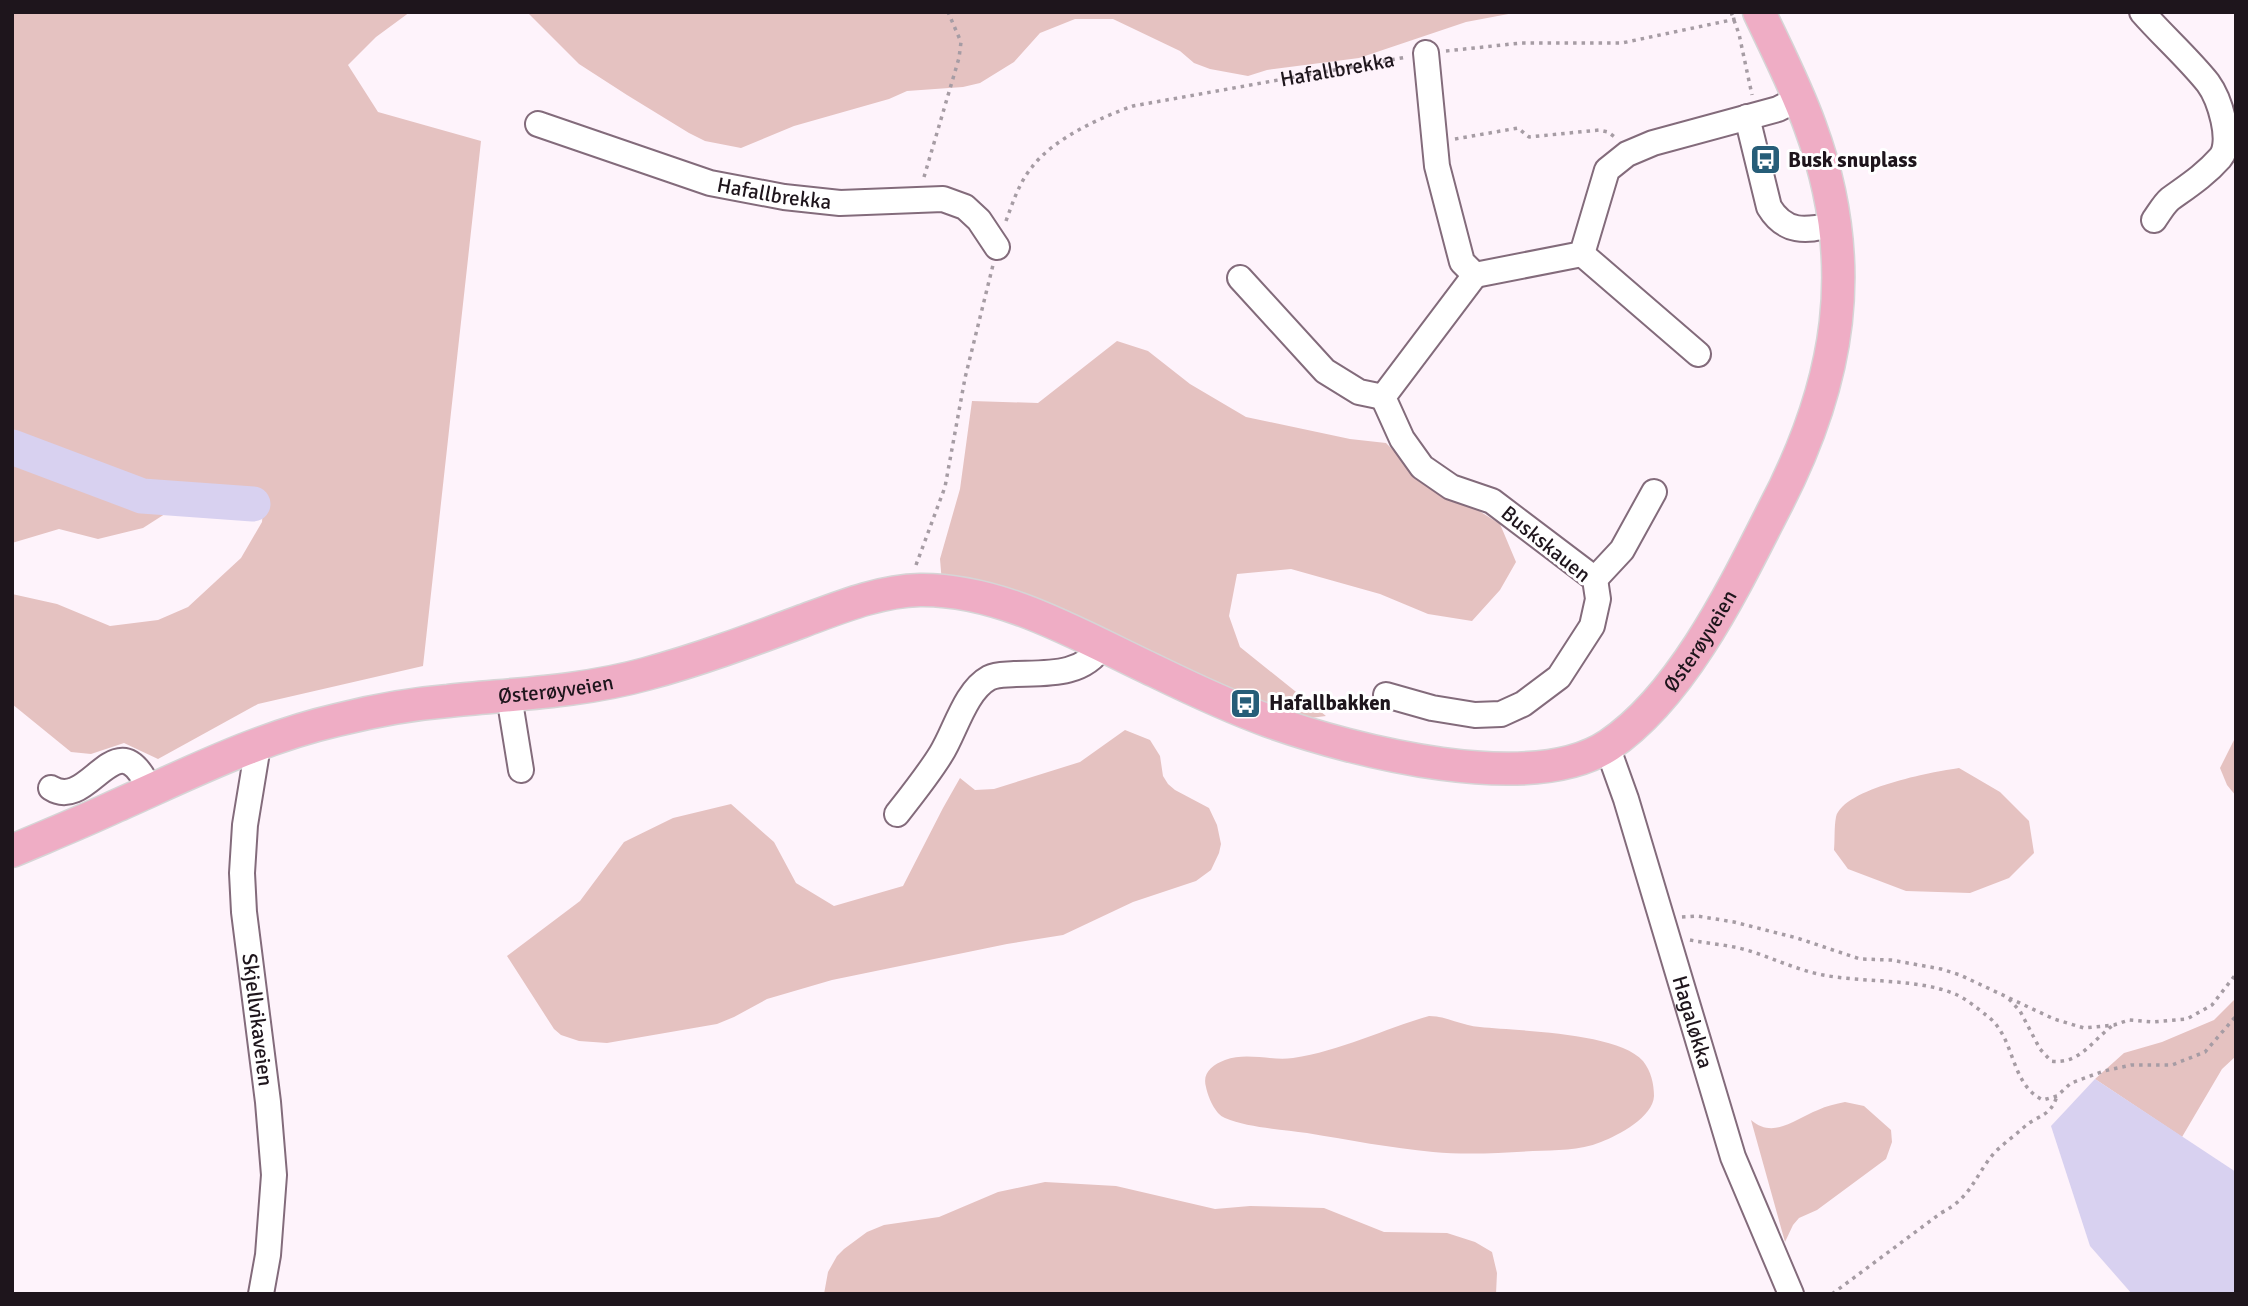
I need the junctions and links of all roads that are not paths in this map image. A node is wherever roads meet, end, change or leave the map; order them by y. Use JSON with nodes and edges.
{"nodes":[{"id":1,"x":2142,"y":12,"type":"edge"},
{"id":2,"x":1745,"y":16,"type":"edge"},
{"id":3,"x":1426,"y":53,"type":"road end"},
{"id":4,"x":2209,"y":85,"type":"junction"},
{"id":5,"x":1800,"y":98,"type":"junction"},
{"id":6,"x":2236,"y":113,"type":"edge"},
{"id":7,"x":1752,"y":116,"type":"junction"},
{"id":8,"x":538,"y":124,"type":"dead end"},
{"id":9,"x":2154,"y":220,"type":"dead end"},
{"id":10,"x":1835,"y":225,"type":"junction"},
{"id":11,"x":997,"y":247,"type":"road end"},
{"id":12,"x":1582,"y":254,"type":"junction"},
{"id":13,"x":1475,"y":275,"type":"junction"},
{"id":14,"x":1240,"y":278,"type":"dead end"},
{"id":15,"x":1698,"y":354,"type":"dead end"},
{"id":16,"x":1383,"y":397,"type":"junction"},
{"id":17,"x":1654,"y":492,"type":"dead end"},
{"id":18,"x":1595,"y":579,"type":"junction"},
{"id":19,"x":1102,"y":646,"type":"junction"},
{"id":20,"x":1386,"y":695,"type":"dead end"},
{"id":21,"x":509,"y":696,"type":"junction"},
{"id":22,"x":253,"y":746,"type":"junction"},
{"id":23,"x":1608,"y":746,"type":"junction"},
{"id":24,"x":521,"y":770,"type":"dead end"},
{"id":25,"x":51,"y":788,"type":"dead end"},
{"id":26,"x":150,"y":790,"type":"junction"},
{"id":27,"x":897,"y":814,"type":"dead end"},
{"id":28,"x":12,"y":851,"type":"edge"},
{"id":29,"x":261,"y":1294,"type":"edge"},
{"id":30,"x":1791,"y":1294,"type":"edge"}],
"edges":[{"from":1,"to":4,"type":"street"},
{"from":2,"to":5,"type":"main road","name":"Østerøyveien"},
{"from":3,"to":13,"type":"street"},
{"from":4,"to":6,"type":"street"},
{"from":4,"to":9,"type":"street"},
{"from":5,"to":7,"type":"street"},
{"from":5,"to":10,"type":"main road","name":"Østerøyveien"},
{"from":7,"to":10,"type":"street"},
{"from":7,"to":12,"type":"street"},
{"from":8,"to":11,"type":"street","name":"Hafallbrekka"},
{"from":10,"to":23,"type":"main road","name":"Østerøyveien"},
{"from":12,"to":13,"type":"street"},
{"from":12,"to":15,"type":"street"},
{"from":13,"to":16,"type":"street"},
{"from":14,"to":16,"type":"street"},
{"from":16,"to":18,"type":"street","name":"Buskskauen"},
{"from":17,"to":18,"type":"street"},
{"from":18,"to":20,"type":"street","name":"Buskskauen"},
{"from":19,"to":21,"type":"main road","name":"Østerøyveien"},
{"from":19,"to":23,"type":"main road","name":"Østerøyveien"},
{"from":19,"to":27,"type":"street"},
{"from":21,"to":22,"type":"main road","name":"Østerøyveien"},
{"from":21,"to":24,"type":"street"},
{"from":22,"to":26,"type":"main road","name":"Østerøyveien"},
{"from":22,"to":29,"type":"street","name":"Skjellvikaveien"},
{"from":23,"to":30,"type":"street","name":"Hagaløkka"},
{"from":25,"to":26,"type":"street"},
{"from":26,"to":28,"type":"main road","name":"Østerøyveien"}]}
